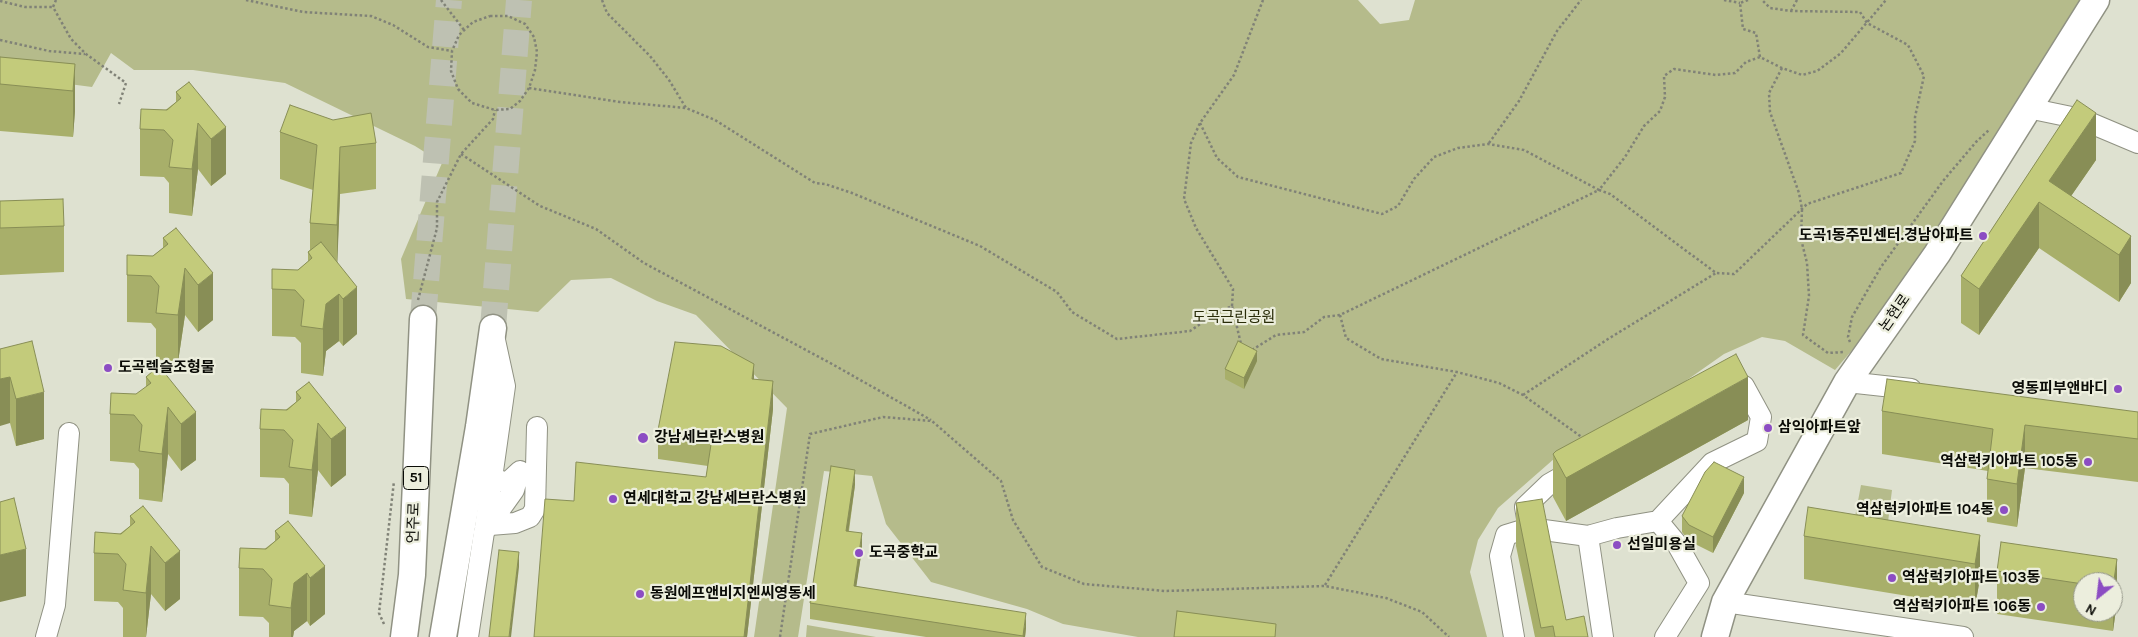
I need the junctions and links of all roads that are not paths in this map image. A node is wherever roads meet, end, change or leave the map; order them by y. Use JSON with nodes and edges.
{"nodes":[{"id":1,"x":2096,"y":0,"type":"edge"},
{"id":2,"x":2028,"y":108,"type":"junction"},
{"id":3,"x":2138,"y":143,"type":"edge"},
{"id":4,"x":423,"y":319,"type":"tunnel mouth"},
{"id":5,"x":493,"y":328,"type":"joint"},
{"id":6,"x":1853,"y":365,"type":"junction"},
{"id":7,"x":1929,"y":392,"type":"edge"},
{"id":8,"x":1709,"y":397,"type":"edge"},
{"id":9,"x":537,"y":427,"type":"dead end"},
{"id":10,"x":69,"y":433,"type":"dead end"},
{"id":11,"x":1590,"y":451,"type":"edge"},
{"id":12,"x":492,"y":478,"type":"junction"},
{"id":13,"x":1658,"y":521,"type":"junction"},
{"id":14,"x":487,"y":528,"type":"junction"},
{"id":15,"x":1529,"y":528,"type":"junction"},
{"id":16,"x":1588,"y":536,"type":"junction"},
{"id":17,"x":1725,"y":602,"type":"junction"},
{"id":18,"x":46,"y":637,"type":"edge"},
{"id":19,"x":404,"y":637,"type":"edge"},
{"id":20,"x":443,"y":637,"type":"edge"},
{"id":21,"x":468,"y":637,"type":"edge"},
{"id":22,"x":1514,"y":637,"type":"edge"},
{"id":23,"x":1603,"y":637,"type":"edge"},
{"id":24,"x":1665,"y":637,"type":"edge"},
{"id":25,"x":1715,"y":637,"type":"edge"},
{"id":26,"x":1963,"y":637,"type":"edge"}],
"edges":[{"from":1,"to":2,"type":"main road","name":"논현로"},
{"from":2,"to":3,"type":"street"},
{"from":2,"to":6,"type":"main road","name":"논현로"},
{"from":4,"to":19,"type":"main road","name":"언주로","number":"51"},
{"from":5,"to":12,"type":"street"},
{"from":5,"to":20,"type":"main road"},
{"from":6,"to":7,"type":"street"},
{"from":6,"to":17,"type":"main road","name":"논현로"},
{"from":8,"to":13,"type":"street"},
{"from":9,"to":14,"type":"street"},
{"from":10,"to":18,"type":"street"},
{"from":11,"to":15,"type":"street"},
{"from":12,"to":14,"type":"street"},
{"from":12,"to":14,"type":"street"},
{"from":13,"to":16,"type":"street"},
{"from":13,"to":24,"type":"street"},
{"from":14,"to":21,"type":"street"},
{"from":15,"to":16,"type":"street"},
{"from":15,"to":22,"type":"street"},
{"from":16,"to":23,"type":"street"},
{"from":17,"to":25,"type":"main road","name":"논현로"},
{"from":17,"to":26,"type":"street"}]}
